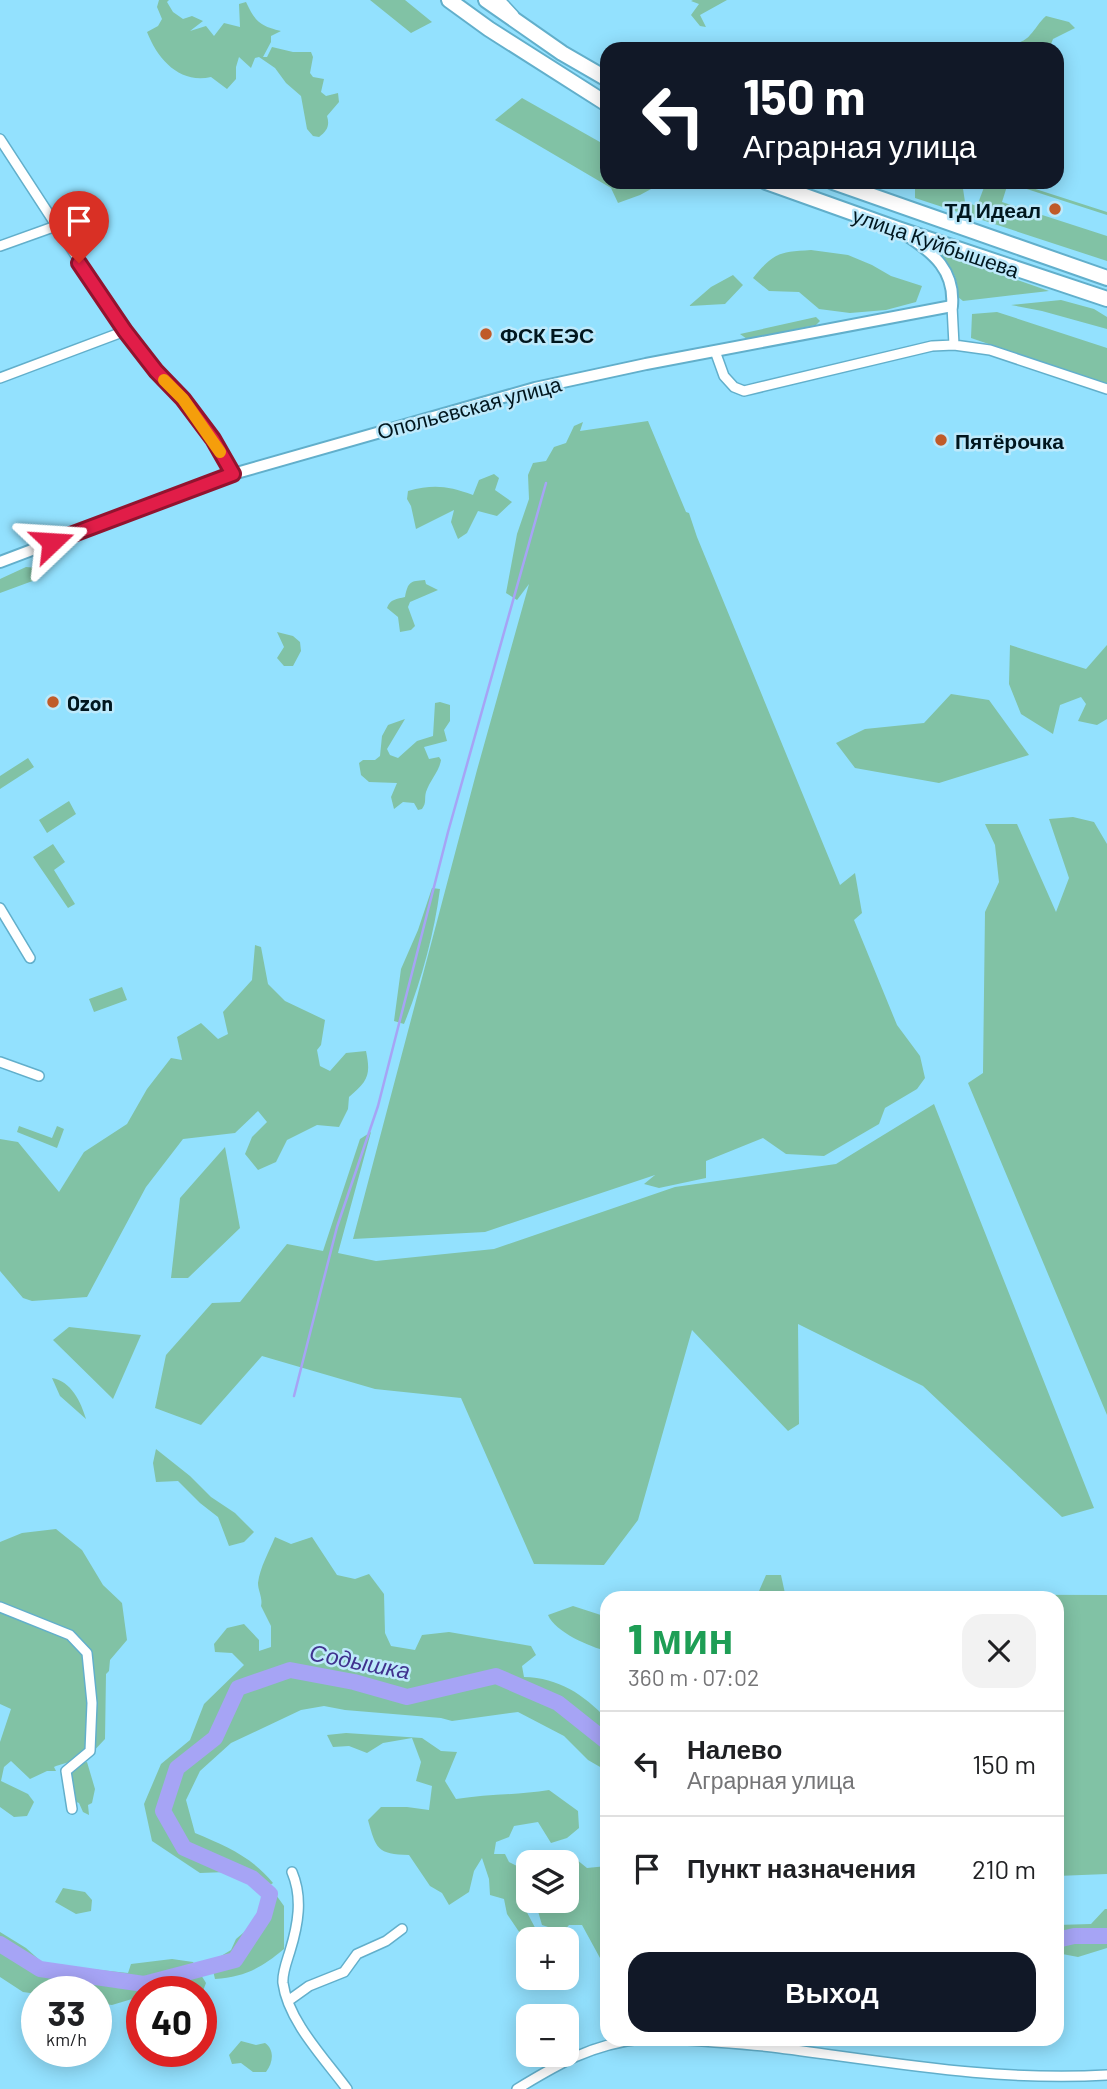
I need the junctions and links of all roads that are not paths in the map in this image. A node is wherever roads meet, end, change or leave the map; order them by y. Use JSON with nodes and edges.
{"nodes":[{"id":1,"x":449,"y":0,"type":"edge"},
{"id":2,"x":486,"y":0,"type":"edge"},
{"id":3,"x":500,"y":0,"type":"edge"},
{"id":4,"x":527,"y":29,"type":"junction"},
{"id":5,"x":600,"y":75,"type":"edge"},
{"id":6,"x":600,"y":100,"type":"edge"},
{"id":7,"x":0,"y":138,"type":"edge"},
{"id":8,"x":786,"y":189,"type":"edge"},
{"id":9,"x":853,"y":189,"type":"edge"},
{"id":10,"x":55,"y":226,"type":"junction"},
{"id":11,"x":895,"y":228,"type":"junction"},
{"id":12,"x":0,"y":246,"type":"edge"},
{"id":13,"x":1107,"y":278,"type":"edge"},
{"id":14,"x":1107,"y":299,"type":"edge"},
{"id":15,"x":952,"y":306,"type":"junction"},
{"id":16,"x":125,"y":331,"type":"junction"},
{"id":17,"x":954,"y":345,"type":"junction"},
{"id":18,"x":715,"y":351,"type":"junction"},
{"id":19,"x":0,"y":378,"type":"edge"},
{"id":20,"x":1107,"y":389,"type":"edge"},
{"id":21,"x":233,"y":474,"type":"junction"},
{"id":22,"x":0,"y":562,"type":"edge"},
{"id":23,"x":0,"y":908,"type":"edge"},
{"id":24,"x":30,"y":958,"type":"dead end"},
{"id":25,"x":0,"y":1062,"type":"edge"},
{"id":26,"x":39,"y":1076,"type":"dead end"},
{"id":27,"x":0,"y":1607,"type":"edge"},
{"id":28,"x":72,"y":1809,"type":"dead end"},
{"id":29,"x":292,"y":1872,"type":"dead end"},
{"id":30,"x":401,"y":1929,"type":"dead end"},
{"id":31,"x":288,"y":2001,"type":"junction"},
{"id":32,"x":602,"y":2046,"type":"edge"},
{"id":33,"x":758,"y":2046,"type":"edge"},
{"id":34,"x":1107,"y":2075,"type":"edge"},
{"id":35,"x":347,"y":2089,"type":"edge"},
{"id":36,"x":517,"y":2089,"type":"edge"}],
"edges":[{"from":1,"to":6,"type":"highway"},
{"from":2,"to":4,"type":"highway"},
{"from":3,"to":4,"type":"street"},
{"from":4,"to":5,"type":"highway"},
{"from":7,"to":10,"type":"street"},
{"from":8,"to":11,"type":"highway","name":"улица Куйбышева"},
{"from":9,"to":13,"type":"highway","name":"улица Куйбышева"},
{"from":10,"to":12,"type":"street"},
{"from":10,"to":16,"type":"street"},
{"from":11,"to":14,"type":"highway","name":"улица Куйбышева"},
{"from":11,"to":15,"type":"street"},
{"from":15,"to":17,"type":"street"},
{"from":15,"to":18,"type":"street","name":"Опольевская улица"},
{"from":16,"to":19,"type":"street"},
{"from":16,"to":21,"type":"street"},
{"from":17,"to":18,"type":"street"},
{"from":17,"to":20,"type":"street"},
{"from":18,"to":21,"type":"street","name":"Опольевская улица"},
{"from":21,"to":22,"type":"street","name":"Опольевская улица"},
{"from":23,"to":24,"type":"street"},
{"from":25,"to":26,"type":"street"},
{"from":27,"to":28,"type":"street"},
{"from":29,"to":31,"type":"street"},
{"from":30,"to":31,"type":"street"},
{"from":31,"to":35,"type":"street"},
{"from":32,"to":36,"type":"street"},
{"from":33,"to":34,"type":"street"}]}
